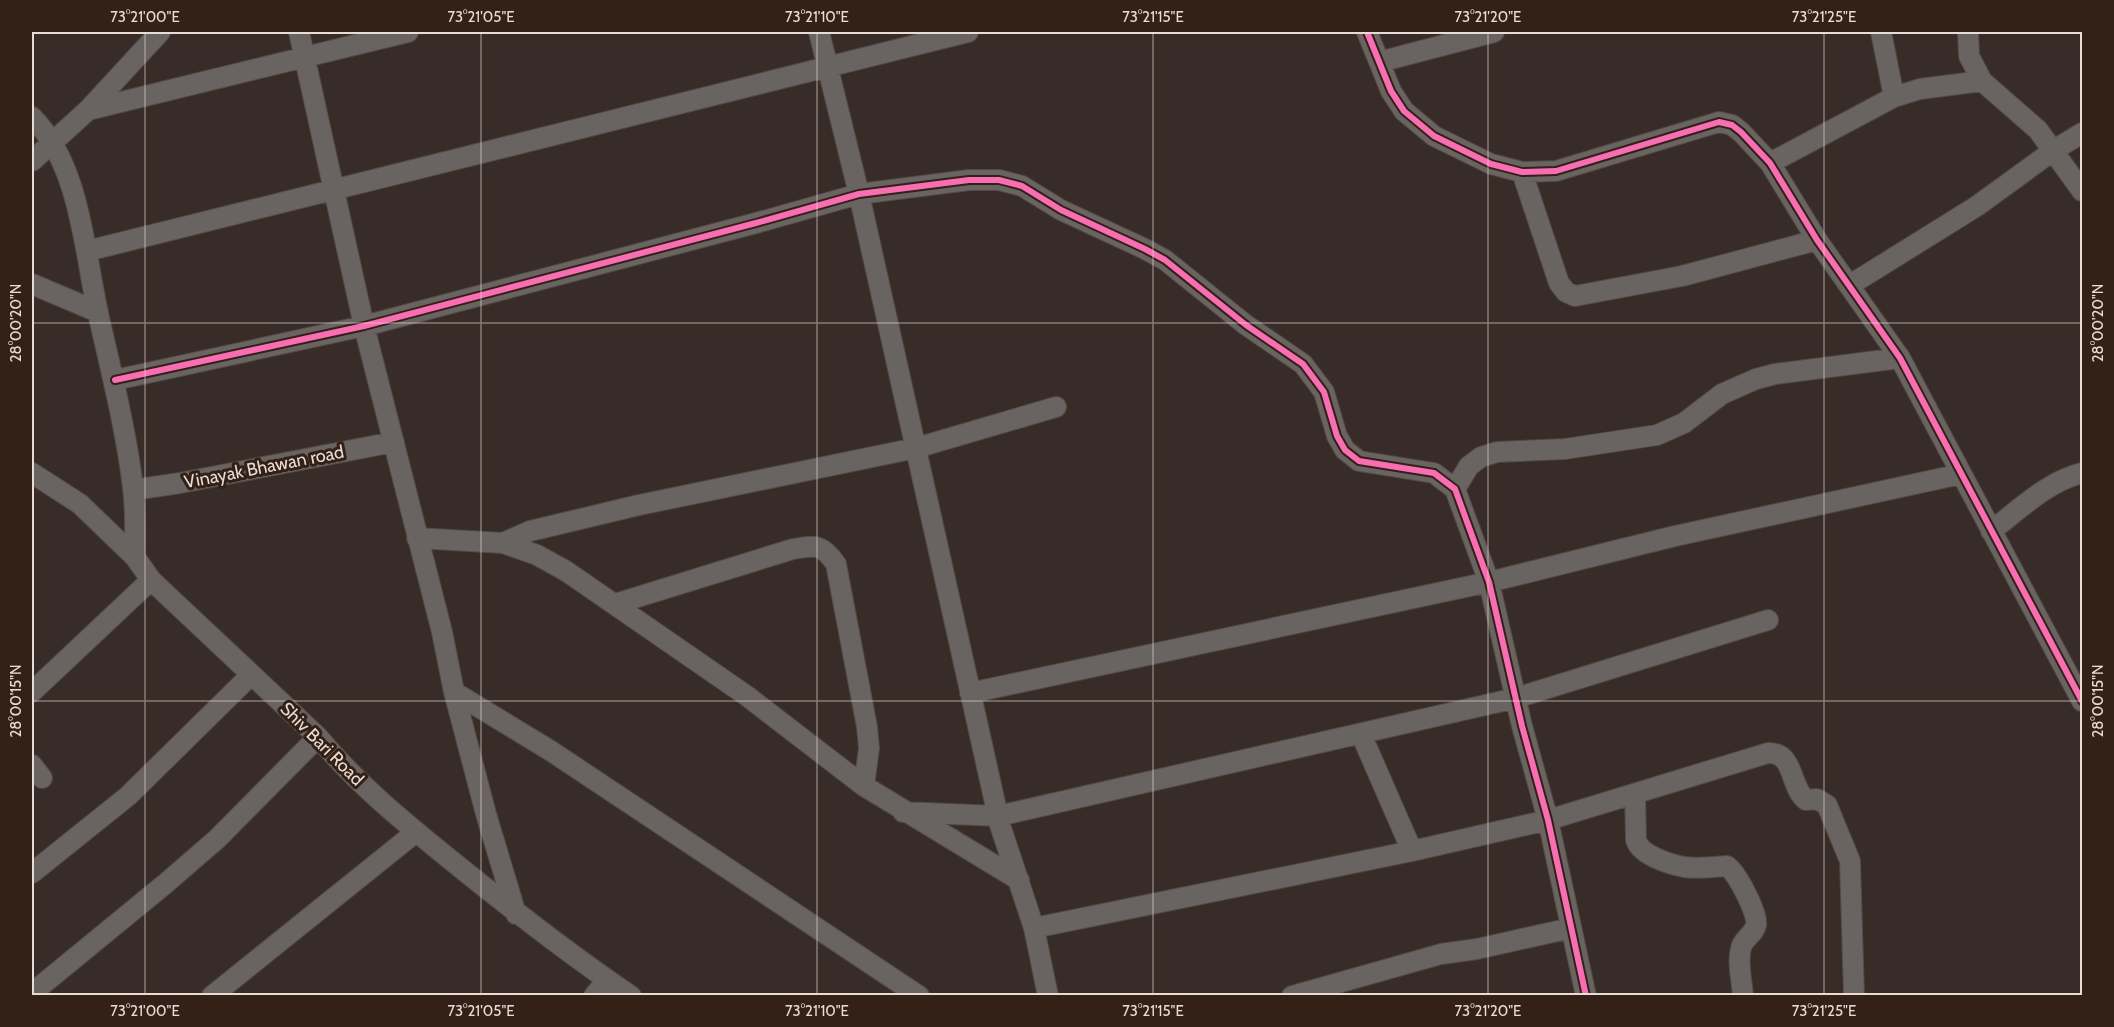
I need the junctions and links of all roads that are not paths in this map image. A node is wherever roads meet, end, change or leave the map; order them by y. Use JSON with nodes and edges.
{"nodes":[{"id":1,"x":160,"y":32,"type":"edge"},
{"id":2,"x":298,"y":32,"type":"edge"},
{"id":3,"x":408,"y":32,"type":"edge"},
{"id":4,"x":819,"y":32,"type":"edge"},
{"id":5,"x":968,"y":32,"type":"edge"},
{"id":6,"x":1367,"y":32,"type":"edge"},
{"id":7,"x":1494,"y":32,"type":"edge"},
{"id":8,"x":1881,"y":32,"type":"edge"},
{"id":9,"x":1968,"y":32,"type":"edge"},
{"id":10,"x":303,"y":57,"type":"junction"},
{"id":11,"x":1379,"y":62,"type":"junction"},
{"id":12,"x":827,"y":68,"type":"junction"},
{"id":13,"x":1982,"y":81,"type":"junction"},
{"id":14,"x":1894,"y":97,"type":"junction"},
{"id":15,"x":88,"y":110,"type":"junction"},
{"id":16,"x":32,"y":117,"type":"edge"},
{"id":17,"x":2082,"y":133,"type":"edge"},
{"id":18,"x":52,"y":141,"type":"junction"},
{"id":19,"x":2054,"y":150,"type":"junction"},
{"id":20,"x":32,"y":161,"type":"edge"},
{"id":21,"x":1770,"y":163,"type":"junction"},
{"id":22,"x":1522,"y":172,"type":"junction"},
{"id":23,"x":335,"y":190,"type":"junction"},
{"id":24,"x":2082,"y":191,"type":"edge"},
{"id":25,"x":859,"y":194,"type":"junction"},
{"id":26,"x":1817,"y":240,"type":"junction"},
{"id":27,"x":87,"y":251,"type":"junction"},
{"id":28,"x":32,"y":284,"type":"edge"},
{"id":29,"x":1850,"y":285,"type":"junction"},
{"id":30,"x":98,"y":312,"type":"junction"},
{"id":31,"x":364,"y":326,"type":"junction"},
{"id":32,"x":1900,"y":358,"type":"junction"},
{"id":33,"x":115,"y":380,"type":"junction"},
{"id":34,"x":1056,"y":407,"type":"dead end"},
{"id":35,"x":393,"y":442,"type":"junction"},
{"id":36,"x":916,"y":448,"type":"junction"},
{"id":37,"x":32,"y":472,"type":"edge"},
{"id":38,"x":2082,"y":473,"type":"edge"},
{"id":39,"x":1961,"y":474,"type":"junction"},
{"id":40,"x":1455,"y":489,"type":"junction"},
{"id":41,"x":133,"y":490,"type":"junction"},
{"id":42,"x":1991,"y":531,"type":"junction"},
{"id":43,"x":417,"y":538,"type":"junction"},
{"id":44,"x":502,"y":543,"type":"junction"},
{"id":45,"x":135,"y":557,"type":"junction"},
{"id":46,"x":151,"y":580,"type":"junction"},
{"id":47,"x":1489,"y":582,"type":"junction"},
{"id":48,"x":615,"y":604,"type":"junction"},
{"id":49,"x":1768,"y":620,"type":"dead end"},
{"id":50,"x":251,"y":675,"type":"junction"},
{"id":51,"x":32,"y":692,"type":"edge"},
{"id":52,"x":454,"y":692,"type":"junction"},
{"id":53,"x":970,"y":693,"type":"junction"},
{"id":54,"x":1516,"y":698,"type":"junction"},
{"id":55,"x":2082,"y":701,"type":"edge"},
{"id":56,"x":1361,"y":734,"type":"junction"},
{"id":57,"x":318,"y":737,"type":"junction"},
{"id":58,"x":864,"y":786,"type":"junction"},
{"id":59,"x":1635,"y":794,"type":"junction"},
{"id":60,"x":903,"y":812,"type":"junction"},
{"id":61,"x":998,"y":816,"type":"junction"},
{"id":62,"x":1548,"y":820,"type":"junction"},
{"id":63,"x":416,"y":832,"type":"junction"},
{"id":64,"x":1412,"y":851,"type":"junction"},
{"id":65,"x":32,"y":873,"type":"edge"},
{"id":66,"x":1019,"y":880,"type":"junction"},
{"id":67,"x":516,"y":914,"type":"junction"},
{"id":68,"x":1034,"y":928,"type":"junction"},
{"id":69,"x":1570,"y":928,"type":"junction"},
{"id":70,"x":607,"y":980,"type":"junction"},
{"id":71,"x":32,"y":993,"type":"edge"},
{"id":72,"x":212,"y":996,"type":"edge"},
{"id":73,"x":594,"y":996,"type":"edge"},
{"id":74,"x":631,"y":996,"type":"edge"},
{"id":75,"x":919,"y":996,"type":"edge"},
{"id":76,"x":1048,"y":996,"type":"edge"},
{"id":77,"x":1292,"y":996,"type":"edge"},
{"id":78,"x":1586,"y":996,"type":"edge"},
{"id":79,"x":1743,"y":996,"type":"edge"},
{"id":80,"x":1854,"y":996,"type":"edge"}],
"edges":[{"from":1,"to":15,"type":"street"},
{"from":2,"to":10,"type":"street"},
{"from":3,"to":10,"type":"street"},
{"from":4,"to":12,"type":"street"},
{"from":5,"to":12,"type":"street"},
{"from":6,"to":11,"type":"street"},
{"from":7,"to":11,"type":"street"},
{"from":8,"to":14,"type":"street"},
{"from":9,"to":13,"type":"street"},
{"from":10,"to":15,"type":"street"},
{"from":10,"to":23,"type":"street"},
{"from":11,"to":22,"type":"street"},
{"from":12,"to":23,"type":"street"},
{"from":12,"to":25,"type":"street"},
{"from":13,"to":14,"type":"street"},
{"from":13,"to":19,"type":"street"},
{"from":14,"to":21,"type":"street"},
{"from":15,"to":18,"type":"street"},
{"from":16,"to":18,"type":"street"},
{"from":17,"to":19,"type":"street"},
{"from":18,"to":20,"type":"street"},
{"from":18,"to":27,"type":"street"},
{"from":19,"to":24,"type":"street"},
{"from":19,"to":29,"type":"street"},
{"from":21,"to":22,"type":"street"},
{"from":21,"to":26,"type":"street"},
{"from":22,"to":26,"type":"street"},
{"from":23,"to":27,"type":"street"},
{"from":23,"to":31,"type":"street"},
{"from":25,"to":31,"type":"street"},
{"from":25,"to":36,"type":"street"},
{"from":25,"to":40,"type":"street"},
{"from":26,"to":29,"type":"street"},
{"from":27,"to":30,"type":"street"},
{"from":28,"to":30,"type":"street"},
{"from":29,"to":32,"type":"street"},
{"from":30,"to":33,"type":"street"},
{"from":31,"to":33,"type":"street"},
{"from":31,"to":35,"type":"street"},
{"from":32,"to":39,"type":"street"},
{"from":32,"to":40,"type":"street"},
{"from":33,"to":41,"type":"street"},
{"from":34,"to":36,"type":"street"},
{"from":35,"to":41,"type":"street","name":"Vinayak Bhawan road"},
{"from":35,"to":43,"type":"street"},
{"from":36,"to":44,"type":"street"},
{"from":36,"to":53,"type":"street"},
{"from":37,"to":45,"type":"street","name":"Shiv Bari Road"},
{"from":38,"to":42,"type":"street"},
{"from":39,"to":42,"type":"street"},
{"from":39,"to":47,"type":"street"},
{"from":40,"to":47,"type":"street"},
{"from":41,"to":45,"type":"street"},
{"from":42,"to":55,"type":"street"},
{"from":43,"to":44,"type":"street"},
{"from":43,"to":52,"type":"street"},
{"from":44,"to":48,"type":"street"},
{"from":45,"to":46,"type":"street","name":"Shiv Bari Road"},
{"from":46,"to":50,"type":"street","name":"Shiv Bari Road"},
{"from":46,"to":51,"type":"street"},
{"from":47,"to":53,"type":"street"},
{"from":47,"to":54,"type":"street"},
{"from":48,"to":58,"type":"street"},
{"from":48,"to":58,"type":"street"},
{"from":49,"to":54,"type":"street"},
{"from":50,"to":57,"type":"street","name":"Shiv Bari Road"},
{"from":50,"to":65,"type":"street"},
{"from":52,"to":67,"type":"street"},
{"from":52,"to":75,"type":"street"},
{"from":53,"to":61,"type":"street"},
{"from":54,"to":56,"type":"street"},
{"from":54,"to":62,"type":"street"},
{"from":56,"to":61,"type":"street"},
{"from":56,"to":64,"type":"street"},
{"from":57,"to":63,"type":"street","name":"Shiv Bari Road"},
{"from":57,"to":71,"type":"street"},
{"from":58,"to":60,"type":"street"},
{"from":59,"to":62,"type":"street"},
{"from":59,"to":79,"type":"street"},
{"from":59,"to":80,"type":"street"},
{"from":60,"to":61,"type":"street"},
{"from":60,"to":66,"type":"street"},
{"from":61,"to":66,"type":"street"},
{"from":62,"to":64,"type":"street"},
{"from":62,"to":69,"type":"street"},
{"from":63,"to":67,"type":"street","name":"Shiv Bari Road"},
{"from":63,"to":72,"type":"street"},
{"from":64,"to":68,"type":"street"},
{"from":66,"to":68,"type":"street"},
{"from":67,"to":70,"type":"street","name":"Shiv Bari Road"},
{"from":68,"to":76,"type":"street"},
{"from":69,"to":77,"type":"street"},
{"from":69,"to":78,"type":"street"},
{"from":70,"to":73,"type":"street"},
{"from":70,"to":74,"type":"street","name":"Shiv Bari Road"}]}
